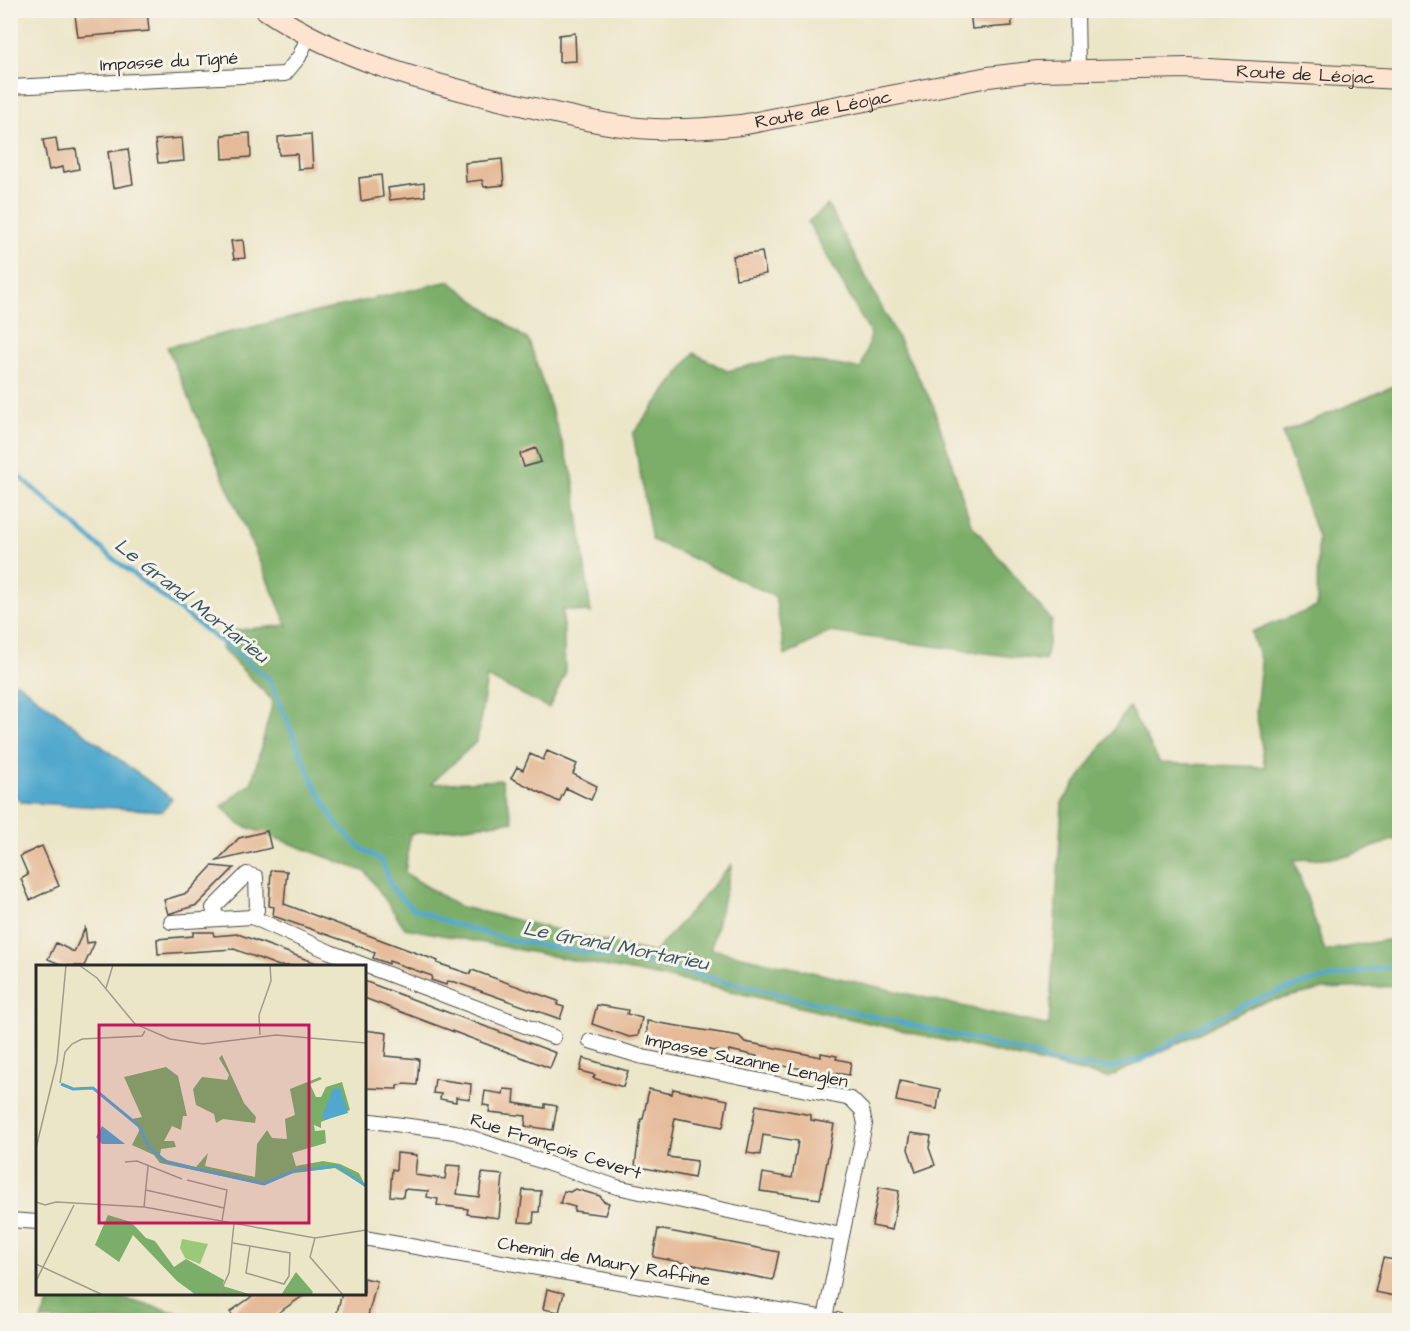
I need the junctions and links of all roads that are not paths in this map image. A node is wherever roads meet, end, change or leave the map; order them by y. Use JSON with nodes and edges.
{"nodes":[{"id":1,"x":266,"y":10,"type":"edge"},
{"id":2,"x":1077,"y":10,"type":"edge"},
{"id":3,"x":308,"y":37,"type":"junction"},
{"id":4,"x":1078,"y":69,"type":"junction"},
{"id":5,"x":1400,"y":79,"type":"edge"},
{"id":6,"x":10,"y":87,"type":"edge"},
{"id":7,"x":252,"y":917,"type":"junction"},
{"id":8,"x":218,"y":919,"type":"junction"},
{"id":9,"x":171,"y":922,"type":"dead end"},
{"id":10,"x":330,"y":952,"type":"junction"},
{"id":11,"x":329,"y":965,"type":"edge"},
{"id":12,"x":364,"y":965,"type":"edge"},
{"id":13,"x":366,"y":966,"type":"edge"},
{"id":14,"x":554,"y":1037,"type":"dead end"},
{"id":15,"x":590,"y":1041,"type":"dead end"},
{"id":16,"x":366,"y":1120,"type":"edge"},
{"id":17,"x":10,"y":1220,"type":"edge"},
{"id":18,"x":36,"y":1222,"type":"edge"},
{"id":19,"x":841,"y":1235,"type":"junction"},
{"id":20,"x":366,"y":1238,"type":"edge"},
{"id":21,"x":831,"y":1319,"type":"edge"}],
"edges":[{"from":1,"to":3,"type":"main road","name":"Route de Léojac"},
{"from":2,"to":4,"type":"street"},
{"from":3,"to":4,"type":"main road","name":"Route de Léojac"},
{"from":3,"to":6,"type":"street","name":"Impasse du Tigné"},
{"from":4,"to":5,"type":"main road","name":"Route de Léojac"},
{"from":7,"to":8,"type":"street"},
{"from":7,"to":8,"type":"street"},
{"from":7,"to":10,"type":"street"},
{"from":8,"to":9,"type":"street"},
{"from":10,"to":11,"type":"street"},
{"from":10,"to":12,"type":"street"},
{"from":13,"to":14,"type":"street"},
{"from":15,"to":19,"type":"street","name":"Impasse Suzanne Lenglen"},
{"from":16,"to":19,"type":"street","name":"Rue François Cevert"},
{"from":17,"to":18,"type":"street"},
{"from":19,"to":21,"type":"street","name":"Impasse Suzanne Lenglen"},
{"from":20,"to":21,"type":"street","name":"Chemin de Maury Raffine"}]}
